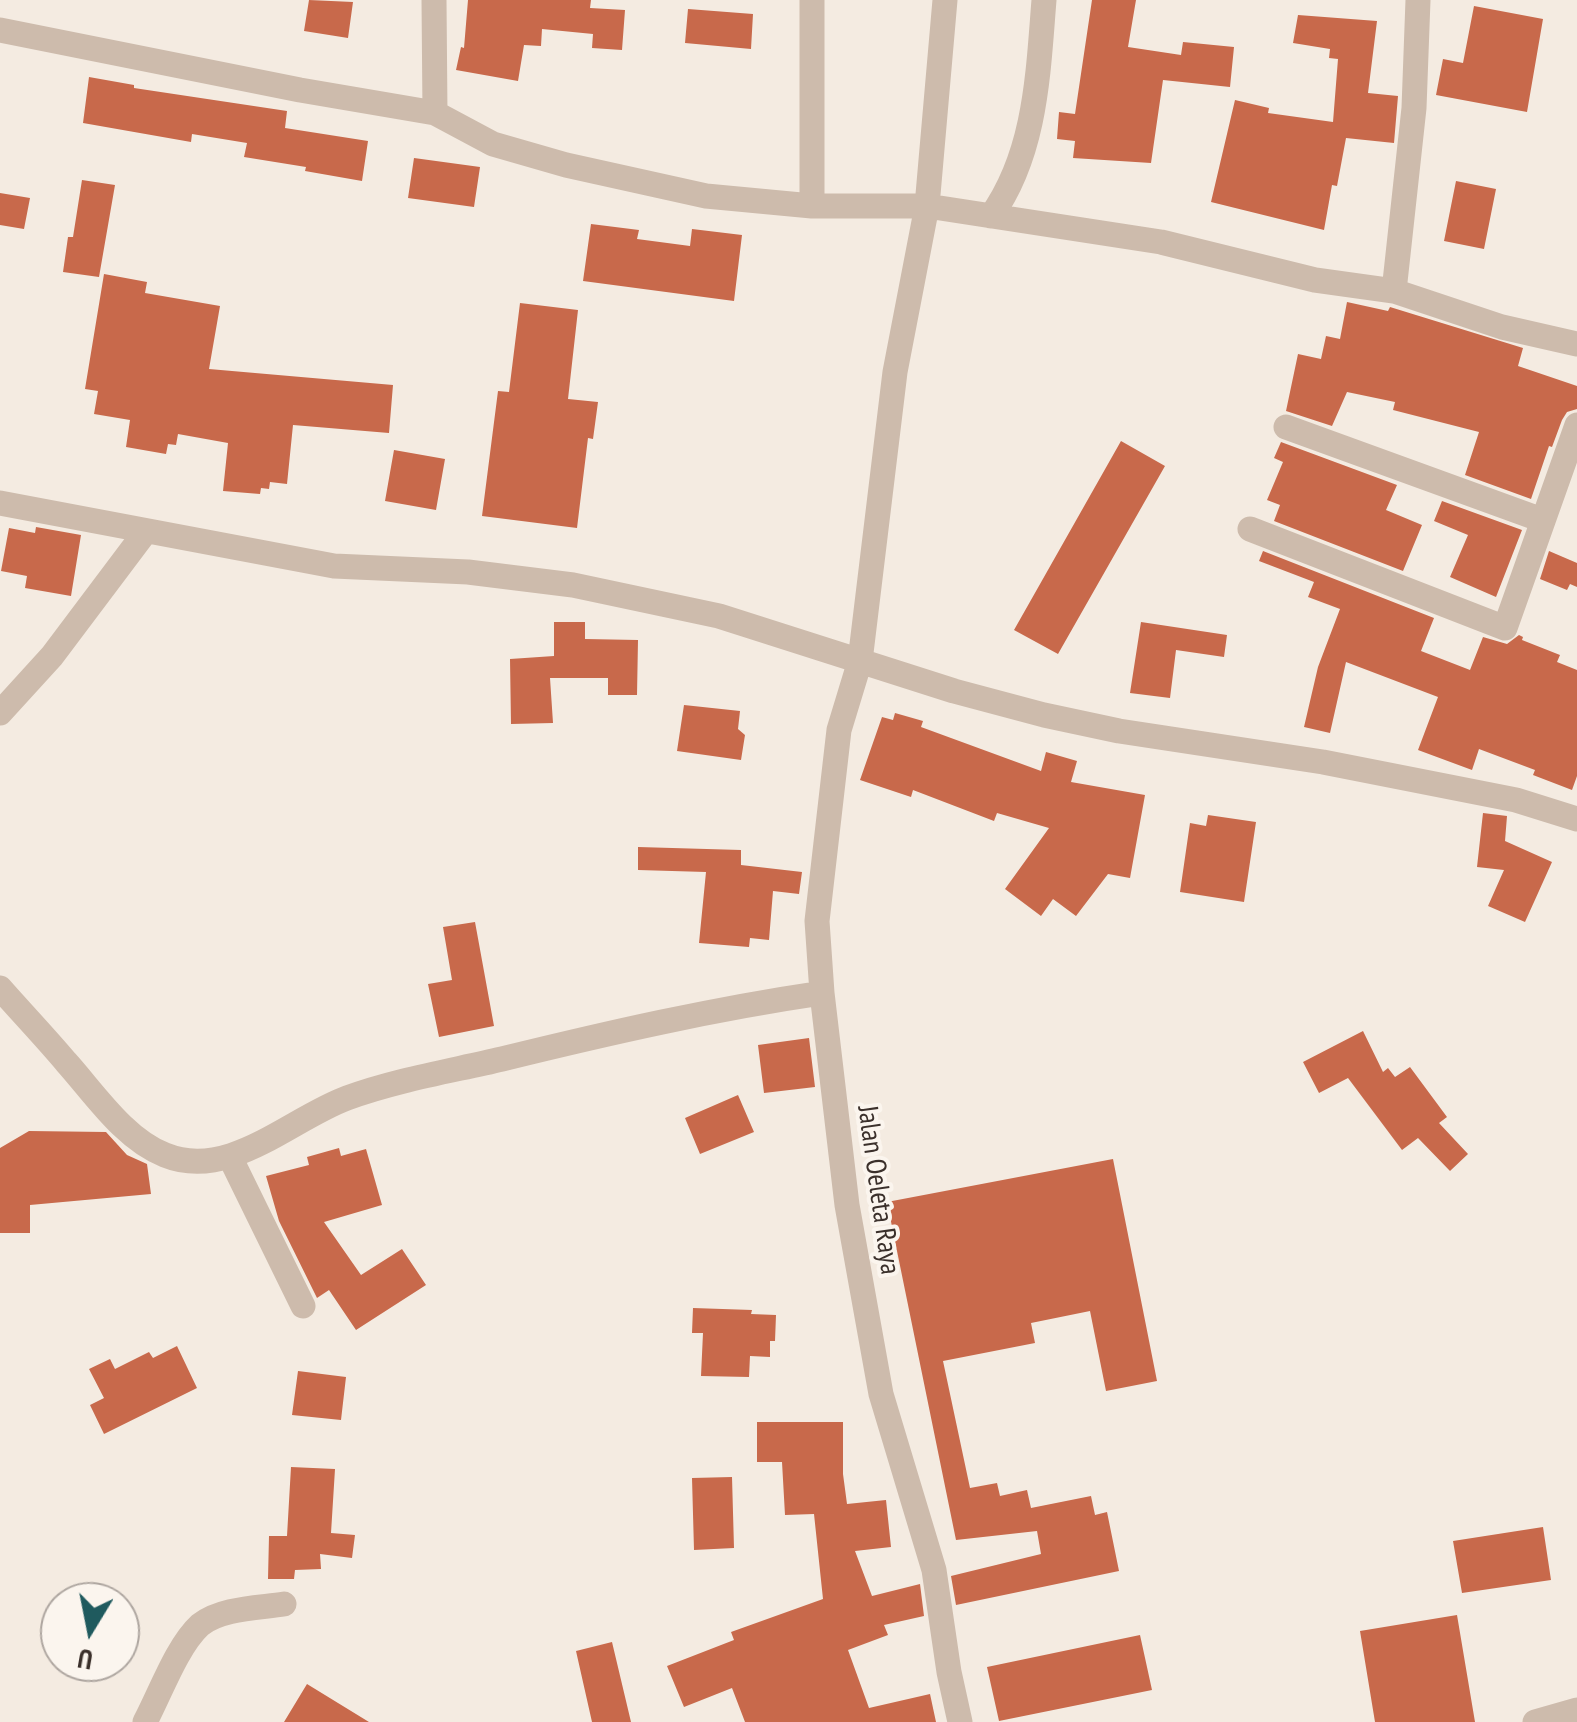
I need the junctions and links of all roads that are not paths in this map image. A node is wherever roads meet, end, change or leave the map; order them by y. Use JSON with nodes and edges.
{"nodes":[{"id":1,"x":434,"y":0,"type":"edge"},
{"id":2,"x":812,"y":0,"type":"edge"},
{"id":3,"x":946,"y":0,"type":"edge"},
{"id":4,"x":1044,"y":0,"type":"edge"},
{"id":5,"x":1418,"y":0,"type":"edge"},
{"id":6,"x":0,"y":30,"type":"edge"},
{"id":7,"x":435,"y":112,"type":"junction"},
{"id":8,"x":812,"y":206,"type":"junction"},
{"id":9,"x":927,"y":206,"type":"junction"},
{"id":10,"x":991,"y":216,"type":"junction"},
{"id":11,"x":1394,"y":291,"type":"junction"},
{"id":12,"x":1577,"y":344,"type":"edge"},
{"id":13,"x":1577,"y":425,"type":"edge"},
{"id":14,"x":1286,"y":427,"type":"dead end"},
{"id":15,"x":0,"y":503,"type":"edge"},
{"id":16,"x":1542,"y":520,"type":"junction"},
{"id":17,"x":1250,"y":529,"type":"dead end"},
{"id":18,"x":146,"y":531,"type":"junction"},
{"id":19,"x":860,"y":660,"type":"junction"},
{"id":20,"x":0,"y":713,"type":"edge"},
{"id":21,"x":1577,"y":819,"type":"edge"},
{"id":22,"x":0,"y":988,"type":"edge"},
{"id":23,"x":822,"y":993,"type":"junction"},
{"id":24,"x":230,"y":1157,"type":"junction"},
{"id":25,"x":303,"y":1306,"type":"dead end"},
{"id":26,"x":284,"y":1604,"type":"dead end"},
{"id":27,"x":1577,"y":1710,"type":"edge"},
{"id":28,"x":145,"y":1722,"type":"edge"},
{"id":29,"x":960,"y":1722,"type":"edge"},
{"id":30,"x":1535,"y":1722,"type":"edge"}],
"edges":[{"from":1,"to":7,"type":"street"},
{"from":2,"to":8,"type":"street"},
{"from":3,"to":9,"type":"street","name":"Jalan Oeleta Raya"},
{"from":4,"to":10,"type":"street"},
{"from":5,"to":11,"type":"street"},
{"from":6,"to":7,"type":"street"},
{"from":7,"to":8,"type":"street"},
{"from":8,"to":9,"type":"street"},
{"from":9,"to":10,"type":"street"},
{"from":9,"to":19,"type":"street","name":"Jalan Oeleta Raya"},
{"from":10,"to":11,"type":"street"},
{"from":11,"to":12,"type":"street"},
{"from":13,"to":16,"type":"street"},
{"from":14,"to":16,"type":"street"},
{"from":15,"to":18,"type":"street"},
{"from":16,"to":17,"type":"street"},
{"from":18,"to":19,"type":"street"},
{"from":18,"to":20,"type":"street"},
{"from":19,"to":21,"type":"street"},
{"from":19,"to":23,"type":"street","name":"Jalan Oeleta Raya"},
{"from":22,"to":24,"type":"street"},
{"from":23,"to":24,"type":"street"},
{"from":23,"to":29,"type":"street","name":"Jalan Oeleta Raya"},
{"from":24,"to":25,"type":"street"},
{"from":26,"to":28,"type":"street"},
{"from":27,"to":30,"type":"street"}]}
